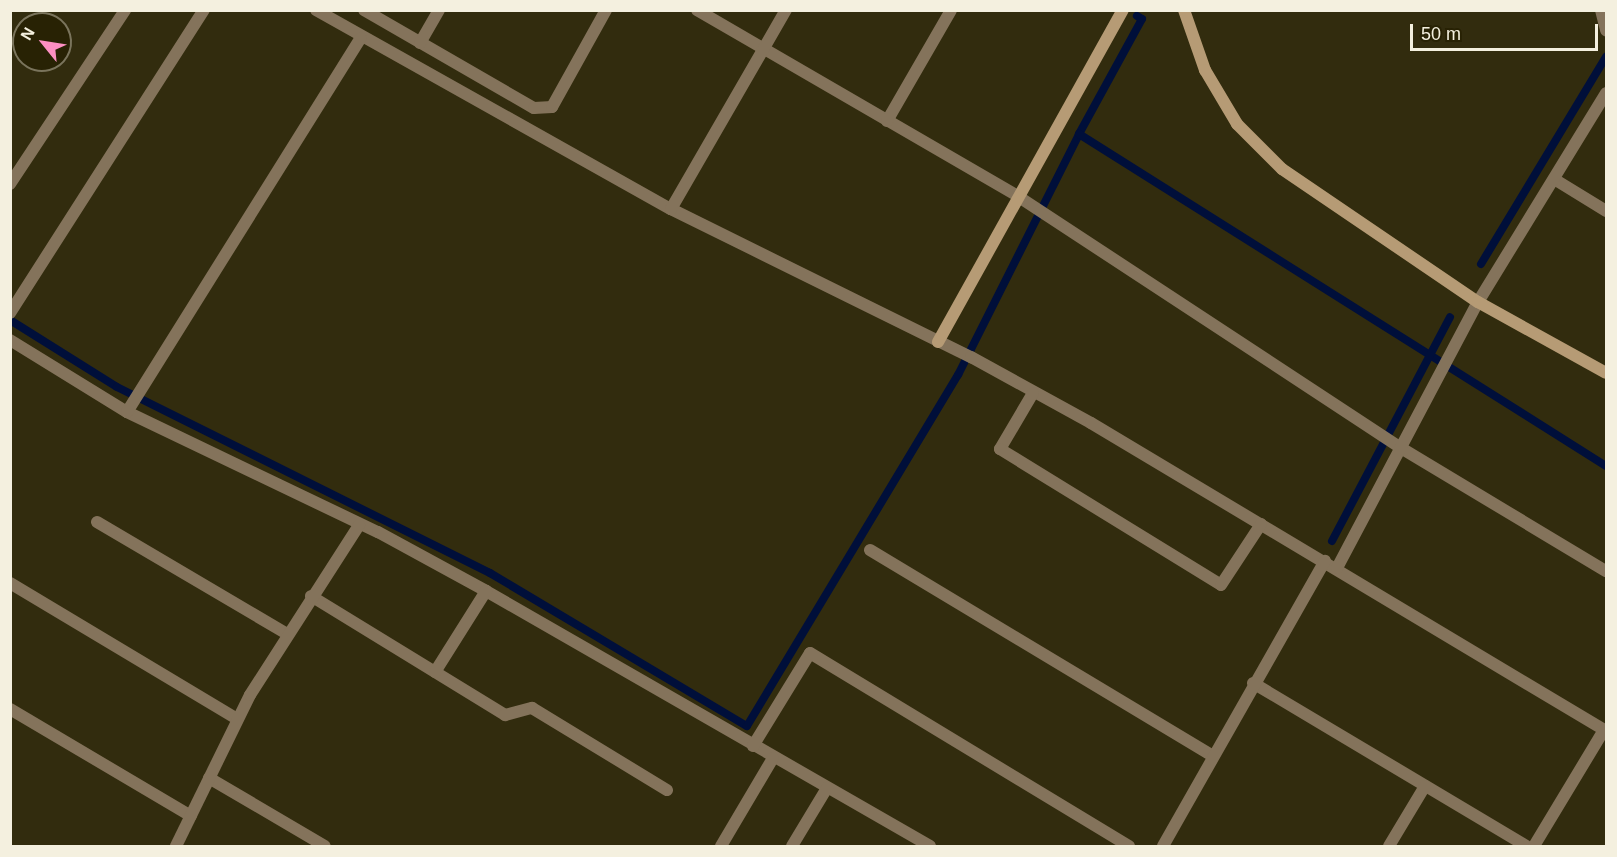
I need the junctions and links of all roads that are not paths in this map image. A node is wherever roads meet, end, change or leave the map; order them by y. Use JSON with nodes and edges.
{"nodes":[{"id":1,"x":125,"y":10,"type":"edge"},
{"id":2,"x":204,"y":10,"type":"edge"},
{"id":3,"x":316,"y":10,"type":"edge"},
{"id":4,"x":364,"y":10,"type":"edge"},
{"id":5,"x":438,"y":10,"type":"edge"},
{"id":6,"x":606,"y":10,"type":"edge"},
{"id":7,"x":697,"y":10,"type":"edge"},
{"id":8,"x":786,"y":10,"type":"edge"},
{"id":9,"x":951,"y":10,"type":"edge"},
{"id":10,"x":1123,"y":10,"type":"edge"},
{"id":11,"x":1184,"y":10,"type":"edge"},
{"id":12,"x":1601,"y":10,"type":"edge"},
{"id":13,"x":1606,"y":30,"type":"edge"},
{"id":14,"x":361,"y":38,"type":"junction"},
{"id":15,"x":420,"y":43,"type":"junction"},
{"id":16,"x":763,"y":49,"type":"junction"},
{"id":17,"x":1606,"y":93,"type":"edge"},
{"id":18,"x":887,"y":121,"type":"junction"},
{"id":19,"x":1554,"y":179,"type":"junction"},
{"id":20,"x":10,"y":184,"type":"edge"},
{"id":21,"x":1019,"y":197,"type":"junction"},
{"id":22,"x":671,"y":209,"type":"junction"},
{"id":23,"x":1606,"y":211,"type":"edge"},
{"id":24,"x":1478,"y":302,"type":"junction"},
{"id":25,"x":11,"y":312,"type":"edge"},
{"id":26,"x":10,"y":340,"type":"edge"},
{"id":27,"x":938,"y":342,"type":"junction"},
{"id":28,"x":1606,"y":373,"type":"edge"},
{"id":29,"x":1033,"y":393,"type":"junction"},
{"id":30,"x":131,"y":407,"type":"junction"},
{"id":31,"x":1392,"y":442,"type":"junction"},
{"id":32,"x":96,"y":522,"type":"dead end"},
{"id":33,"x":1261,"y":524,"type":"junction"},
{"id":34,"x":359,"y":525,"type":"junction"},
{"id":35,"x":870,"y":550,"type":"dead end"},
{"id":36,"x":1325,"y":561,"type":"junction"},
{"id":37,"x":1337,"y":568,"type":"junction"},
{"id":38,"x":1606,"y":571,"type":"edge"},
{"id":39,"x":10,"y":583,"type":"edge"},
{"id":40,"x":486,"y":591,"type":"junction"},
{"id":41,"x":311,"y":596,"type":"junction"},
{"id":42,"x":287,"y":634,"type":"junction"},
{"id":43,"x":435,"y":672,"type":"junction"},
{"id":44,"x":1253,"y":683,"type":"junction"},
{"id":45,"x":10,"y":709,"type":"edge"},
{"id":46,"x":237,"y":719,"type":"junction"},
{"id":47,"x":1605,"y":731,"type":"edge"},
{"id":48,"x":753,"y":746,"type":"junction"},
{"id":49,"x":1213,"y":756,"type":"junction"},
{"id":50,"x":773,"y":758,"type":"junction"},
{"id":51,"x":209,"y":778,"type":"junction"},
{"id":52,"x":1425,"y":786,"type":"junction"},
{"id":53,"x":827,"y":788,"type":"junction"},
{"id":54,"x":667,"y":790,"type":"dead end"},
{"id":55,"x":191,"y":816,"type":"junction"},
{"id":56,"x":176,"y":846,"type":"edge"},
{"id":57,"x":325,"y":846,"type":"edge"},
{"id":58,"x":721,"y":846,"type":"edge"},
{"id":59,"x":792,"y":846,"type":"edge"},
{"id":60,"x":928,"y":846,"type":"edge"},
{"id":61,"x":1129,"y":846,"type":"edge"},
{"id":62,"x":1166,"y":846,"type":"edge"},
{"id":63,"x":1389,"y":846,"type":"edge"},
{"id":64,"x":1526,"y":846,"type":"edge"},
{"id":65,"x":1534,"y":846,"type":"edge"}],
"edges":[{"from":1,"to":20,"type":"street"},
{"from":2,"to":25,"type":"street"},
{"from":3,"to":14,"type":"street"},
{"from":4,"to":15,"type":"street"},
{"from":5,"to":15,"type":"street"},
{"from":6,"to":15,"type":"street"},
{"from":7,"to":16,"type":"street"},
{"from":8,"to":16,"type":"street"},
{"from":9,"to":18,"type":"street"},
{"from":10,"to":21,"type":"street"},
{"from":11,"to":24,"type":"street"},
{"from":12,"to":13,"type":"street"},
{"from":14,"to":22,"type":"street"},
{"from":14,"to":30,"type":"street"},
{"from":16,"to":18,"type":"street"},
{"from":16,"to":22,"type":"street"},
{"from":17,"to":19,"type":"street"},
{"from":18,"to":21,"type":"street"},
{"from":19,"to":23,"type":"street"},
{"from":19,"to":24,"type":"street"},
{"from":21,"to":27,"type":"street"},
{"from":21,"to":31,"type":"street"},
{"from":22,"to":27,"type":"street"},
{"from":24,"to":28,"type":"street"},
{"from":24,"to":31,"type":"street"},
{"from":26,"to":30,"type":"street"},
{"from":27,"to":29,"type":"street"},
{"from":29,"to":33,"type":"street"},
{"from":29,"to":33,"type":"street"},
{"from":30,"to":34,"type":"street"},
{"from":31,"to":37,"type":"street"},
{"from":31,"to":38,"type":"street"},
{"from":32,"to":42,"type":"street"},
{"from":33,"to":36,"type":"street"},
{"from":34,"to":40,"type":"street"},
{"from":34,"to":41,"type":"street"},
{"from":35,"to":49,"type":"street"},
{"from":36,"to":37,"type":"street"},
{"from":36,"to":44,"type":"street"},
{"from":37,"to":47,"type":"street"},
{"from":39,"to":46,"type":"street"},
{"from":40,"to":43,"type":"street"},
{"from":40,"to":48,"type":"street"},
{"from":41,"to":42,"type":"street"},
{"from":41,"to":43,"type":"street"},
{"from":42,"to":46,"type":"street"},
{"from":43,"to":54,"type":"street"},
{"from":44,"to":49,"type":"street"},
{"from":44,"to":52,"type":"street"},
{"from":45,"to":55,"type":"street"},
{"from":46,"to":51,"type":"street"},
{"from":47,"to":65,"type":"street"},
{"from":48,"to":50,"type":"street"},
{"from":48,"to":61,"type":"street"},
{"from":49,"to":62,"type":"street"},
{"from":50,"to":53,"type":"street"},
{"from":50,"to":58,"type":"street"},
{"from":51,"to":55,"type":"street"},
{"from":51,"to":57,"type":"street"},
{"from":52,"to":63,"type":"street"},
{"from":52,"to":64,"type":"street"},
{"from":53,"to":59,"type":"street"},
{"from":53,"to":60,"type":"street"},
{"from":55,"to":56,"type":"street"}]}
